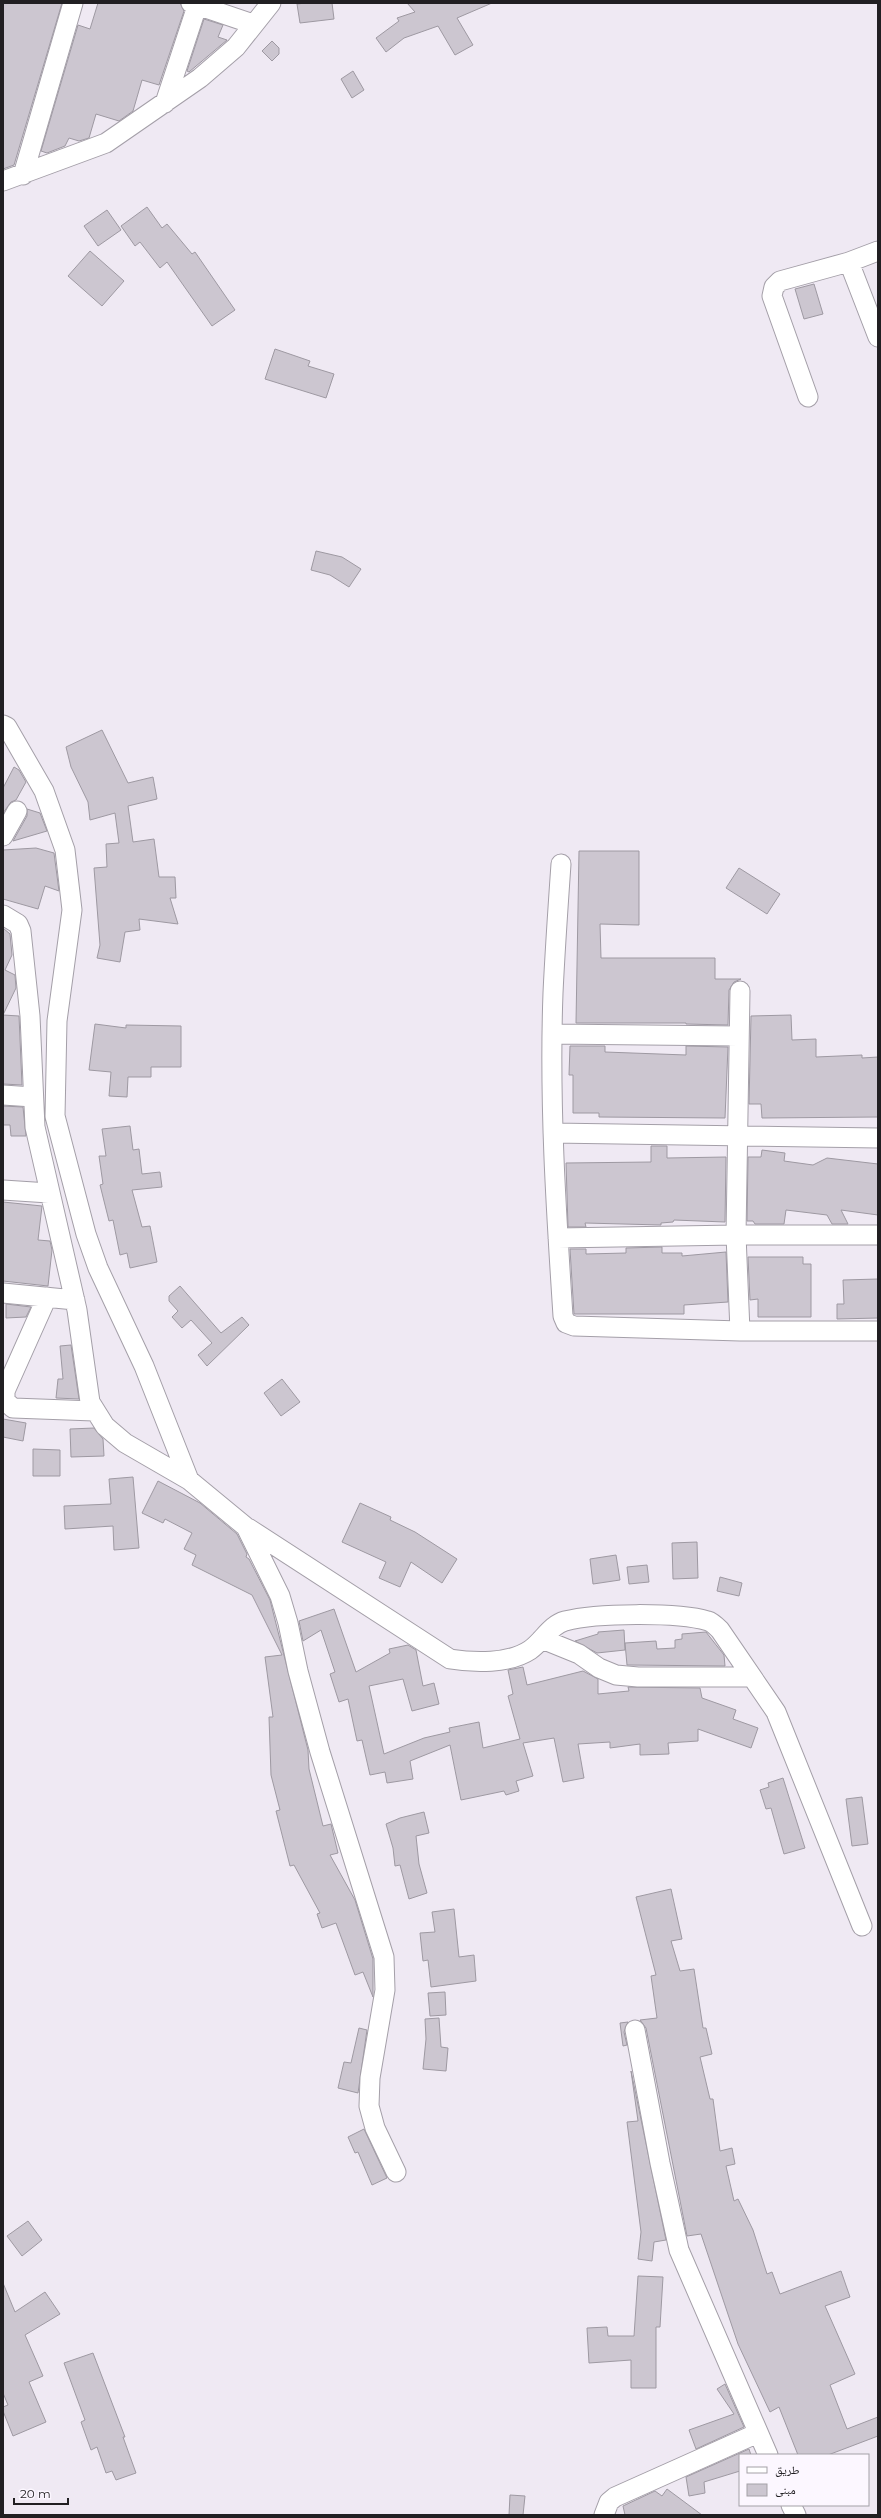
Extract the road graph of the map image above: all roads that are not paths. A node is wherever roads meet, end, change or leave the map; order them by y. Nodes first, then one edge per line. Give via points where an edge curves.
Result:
1 (73, 3) edge
2 (271, 3) edge
3 (196, 4) edge
4 (253, 24) junction
5 (165, 103) junction
6 (23, 175) junction
7 (3, 181) edge
8 (878, 251) edge
9 (849, 262) junction
10 (878, 337) edge
11 (808, 397) dead end
12 (3, 725) edge
13 (17, 811) dead end
14 (3, 836) edge
15 (561, 864) dead end
16 (3, 915) edge
17 (740, 991) dead end
18 (553, 1034) junction
19 (738, 1036) junction
20 (3, 1095) edge
21 (33, 1097) junction
22 (554, 1133) junction
23 (737, 1137) junction
24 (878, 1138) edge
25 (3, 1190) edge
26 (49, 1193) junction
27 (736, 1235) junction
28 (878, 1235) edge
29 (558, 1238) junction
30 (3, 1293) edge
31 (47, 1297) junction
32 (75, 1300) junction
33 (740, 1331) junction
34 (878, 1331) edge
35 (94, 1411) junction
36 (189, 1480) junction
37 (246, 1528) junction
38 (542, 1639) junction
39 (752, 1677) junction
40 (862, 1926) dead end
41 (635, 2030) dead end
42 (396, 2172) dead end
43 (758, 2433) junction
44 (768, 2454) edge
45 (792, 2506) edge
46 (604, 2515) edge
47 (796, 2515) edge

1 - 6 street
2 - 4 street
3 - 4 street
3 - 5 street
4 - 5 street via 236,47 200,78
5 - 6 street via 106,143
6 - 7 street
8 - 9 street
9 - 10 street
9 - 11 street via 780,281 774,287 772,296
12 - 36 street via 7,727 44,790 65,850 72,910 57,1022 55,1116 93,1254 144,1366
13 - 14 street
15 - 18 street
16 - 21 street via 18,924 21,931 30,1016
17 - 19 street
18 - 19 street
18 - 22 street
19 - 23 street
20 - 21 street
21 - 26 street via 35,1127
22 - 23 street
22 - 29 street
23 - 24 street
23 - 27 street
25 - 26 street
26 - 32 street
27 - 28 street
27 - 29 street
27 - 33 street
29 - 33 street via 563,1316 566,1323 574,1326
30 - 31 street
31 - 32 street
31 - 35 street via 5,1391 5,1401 13,1408
32 - 35 street via 87,1392
33 - 34 street
35 - 36 street via 105,1426 125,1443
36 - 37 street
37 - 38 street via 450,1659 462,1661 507,1658 530,1650
37 - 42 street via 274,1584 286,1616 320,1752 383,1950 385,1990 370,2078 368,2106 375,2128
38 - 39 street via 579,1654 599,1668 616,1675
38 - 39 street via 559,1624 588,1618 651,1616 704,1620 720,1630
39 - 40 street via 776,1712
41 - 43 street via 679,2250
43 - 44 street
43 - 46 street via 615,2497 609,2502
45 - 47 street

